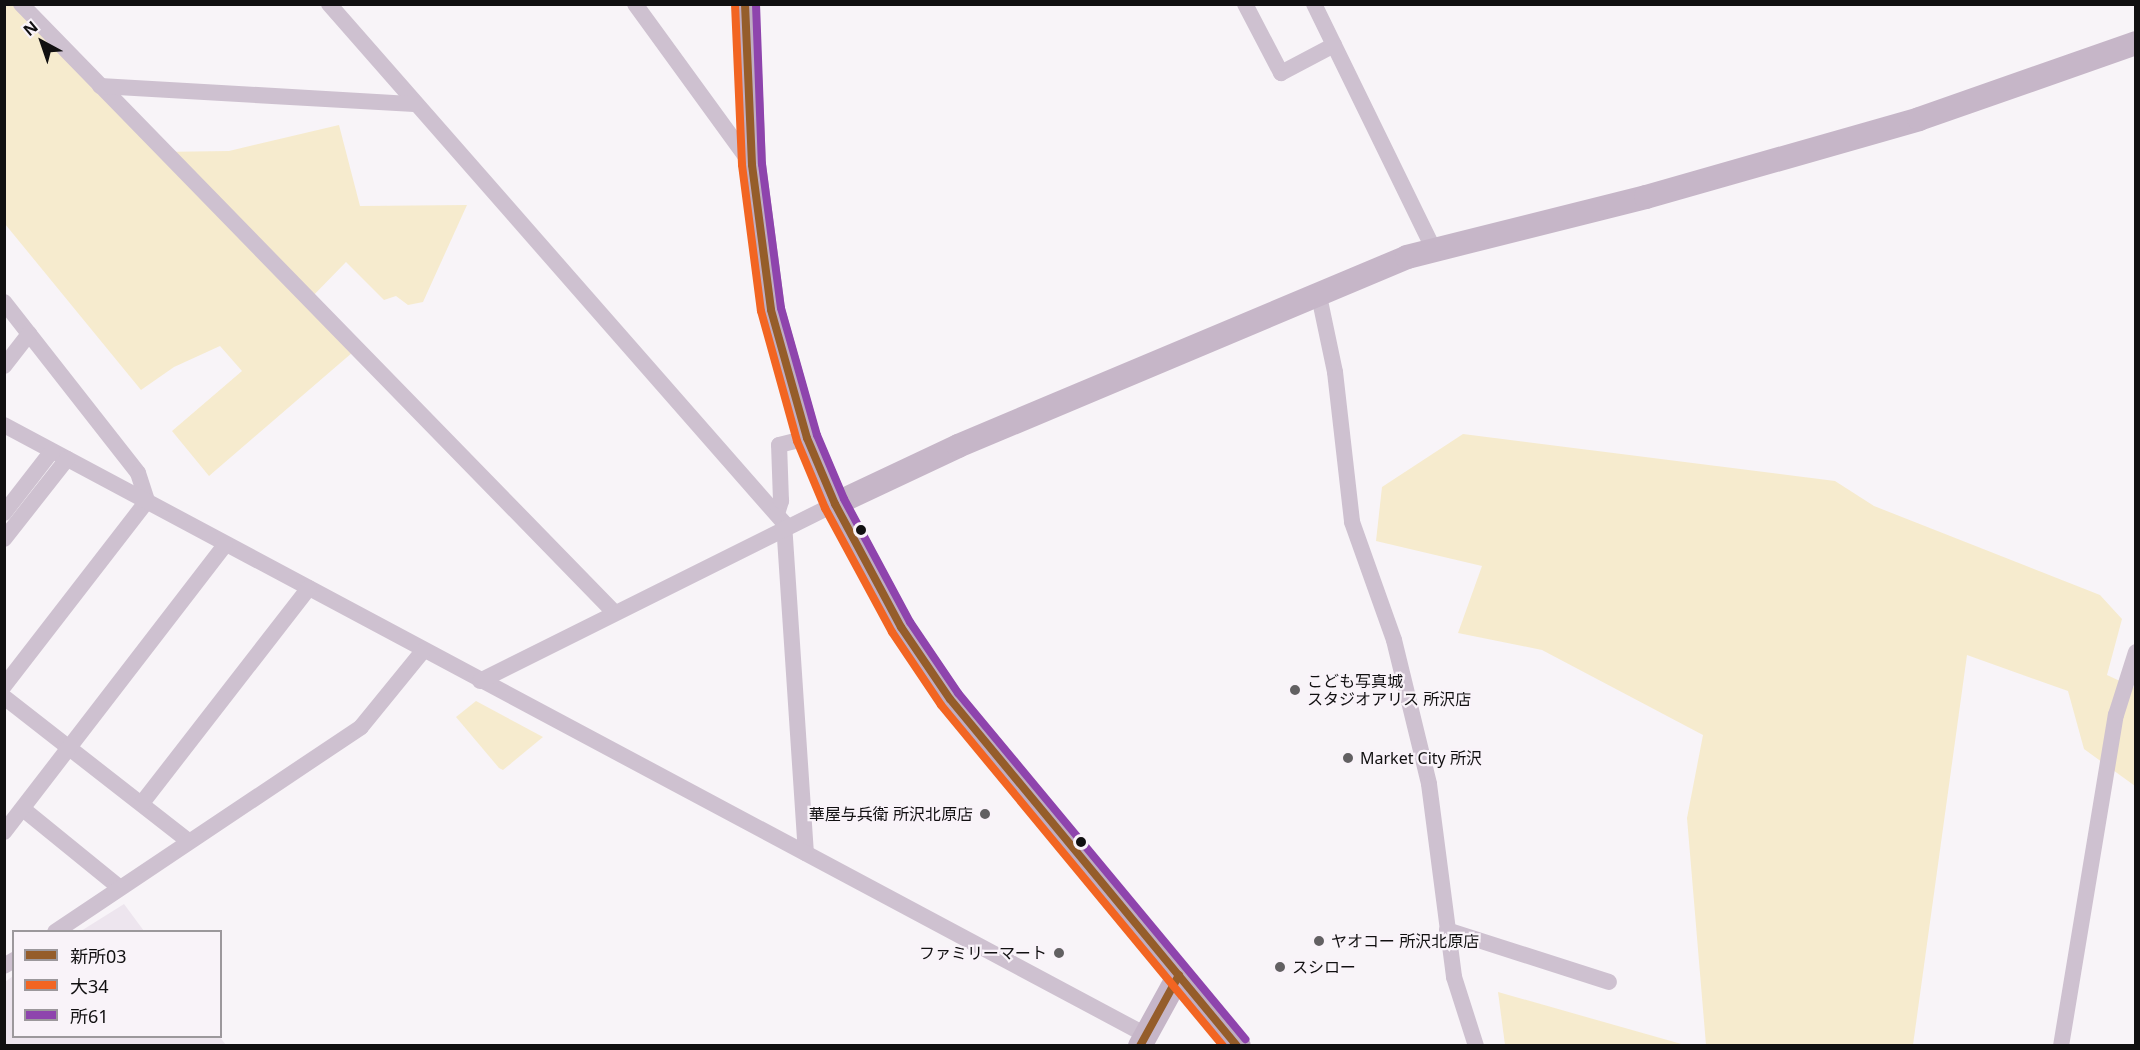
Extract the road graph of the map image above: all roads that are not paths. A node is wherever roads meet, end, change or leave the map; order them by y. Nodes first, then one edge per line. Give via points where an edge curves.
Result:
1 (21, 4) edge
2 (329, 4) edge
3 (635, 4) edge
4 (745, 4) edge
5 (1245, 4) edge
6 (1314, 4) edge
7 (2136, 43) edge
8 (1334, 45) junction
9 (100, 86) junction
10 (414, 104) junction
11 (752, 165) junction
12 (1433, 248) junction
13 (1319, 296) junction
14 (4, 302) edge
15 (29, 334) junction
16 (4, 366) edge
17 (4, 425) edge
18 (807, 438) junction
19 (59, 455) junction
20 (147, 501) junction
21 (835, 504) junction
22 (4, 513) edge
23 (777, 514) junction
24 (784, 531) junction
25 (4, 539) edge
26 (225, 545) junction
27 (309, 588) junction
28 (614, 612) junction
29 (423, 651) junction
30 (2136, 652) edge
31 (480, 681) junction
32 (4, 686) edge
33 (4, 697) edge
34 (71, 748) junction
35 (142, 803) junction
36 (23, 809) junction
37 (4, 832) edge
38 (188, 841) junction
39 (806, 853) junction
40 (119, 887) junction
41 (58, 930) edge
42 (1448, 930) junction
43 (1179, 975) junction
44 (1609, 982) dead end
45 (1143, 1040) edge
46 (1237, 1046) edge
47 (1476, 1046) edge
48 (2061, 1046) edge

1 - 9 street
2 - 10 street
3 - 11 street
4 - 11 main road
5 - 8 street via 1281,73
6 - 8 street
7 - 12 street via 1919,119 1646,197
8 - 12 street
9 - 10 street
9 - 28 street
10 - 23 street
11 - 18 main road via 771,310
12 - 13 street
13 - 21 street via 958,446
13 - 42 street via 1335,372 1352,522 1394,640 1429,784
14 - 15 street
15 - 16 street
15 - 20 street via 138,473
17 - 19 street
18 - 21 main road
18 - 23 street via 779,445 781,501
19 - 20 street
19 - 22 street
19 - 25 street
20 - 26 street
20 - 32 street
21 - 24 street
21 - 43 main road via 878,587 937,682
23 - 24 street via 784,523
24 - 28 street
24 - 39 street
26 - 27 street
26 - 34 street
27 - 29 street
27 - 35 street
28 - 31 street
29 - 31 street
29 - 38 street via 361,727
30 - 48 street via 2116,715
31 - 39 street
33 - 34 street
34 - 35 street
34 - 36 street
35 - 38 street
36 - 37 street
36 - 40 street
38 - 40 street
39 - 45 street
40 - 41 street
42 - 44 street
42 - 47 street via 1454,978
43 - 45 street
43 - 46 main road

